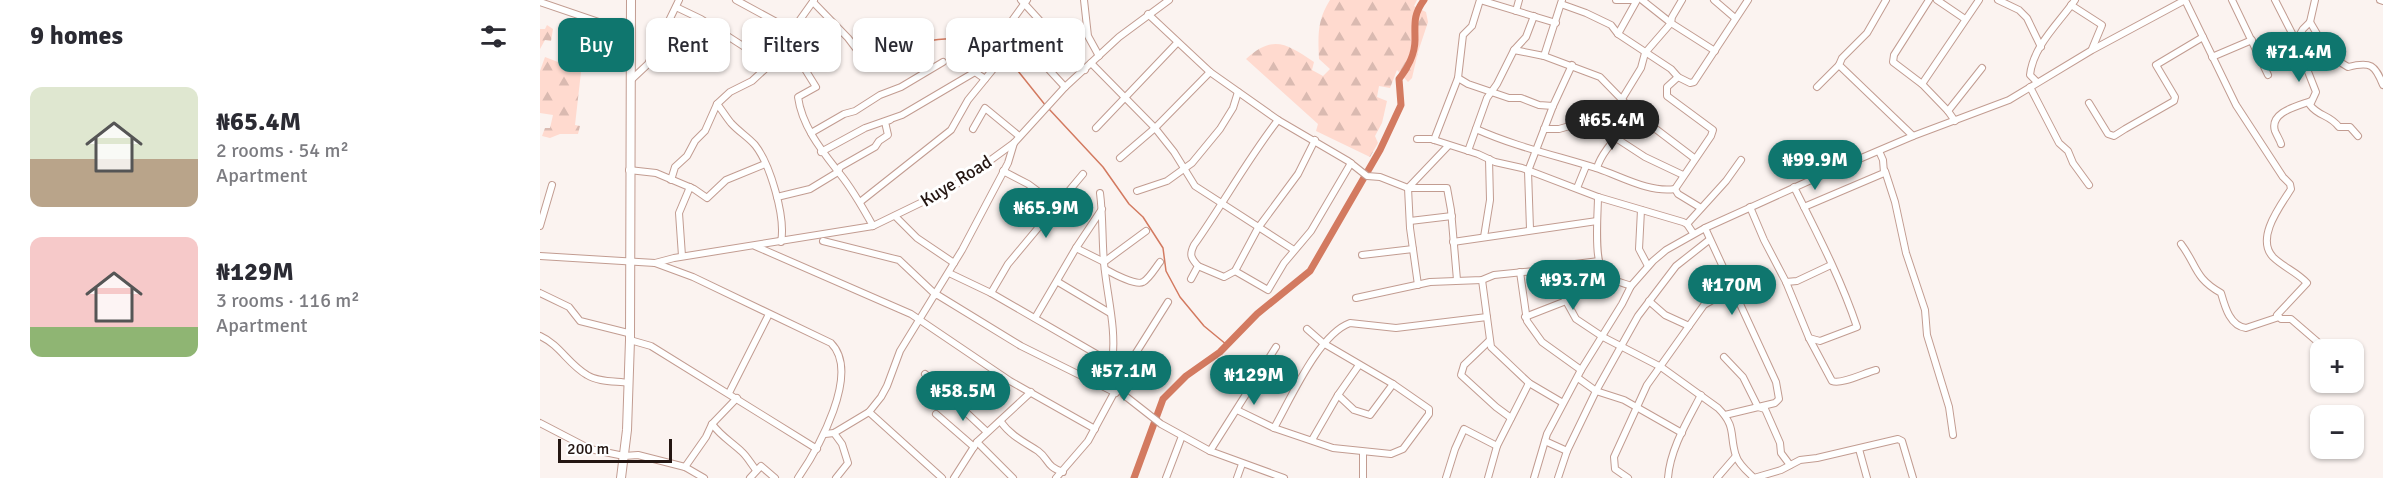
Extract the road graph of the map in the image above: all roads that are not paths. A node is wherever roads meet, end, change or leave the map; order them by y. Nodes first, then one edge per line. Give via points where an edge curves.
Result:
1 (631, 0) edge
2 (679, 0) edge
3 (736, 0) edge
4 (1079, 0) edge
5 (1169, 0) edge
6 (1480, 0) edge
7 (1519, 0) edge
8 (1617, 0) edge
9 (1635, 0) edge
10 (1642, 0) edge
11 (1682, 0) edge
12 (1714, 0) edge
13 (1748, 0) edge
14 (1886, 0) edge
15 (1929, 0) edge
16 (1937, 0) edge
17 (1979, 0) edge
18 (1998, 0) edge
19 (2185, 0) edge
20 (2232, 0) edge
21 (2276, 0) edge
22 (2315, 0) edge
23 (814, 1) edge
24 (1024, 1) edge
25 (540, 2) edge
26 (1085, 2) edge
27 (1561, 2) edge
28 (2073, 2) edge
29 (676, 7) junction
30 (1516, 11) junction
31 (1148, 14) junction
32 (1534, 16) junction
33 (586, 18) edge
34 (630, 18) edge
35 (769, 18) edge
36 (802, 18) edge
37 (1039, 18) edge
38 (1735, 18) junction
39 (1965, 19) junction
40 (2310, 22) junction
41 (1556, 23) junction
42 (1671, 23) junction
43 (1618, 34) junction
44 (2203, 37) junction
45 (2252, 40) junction
46 (2296, 41) junction
47 (1177, 43) junction
48 (742, 45) edge
49 (853, 45) edge
50 (2041, 47) junction
51 (1514, 50) junction
52 (2092, 50) junction
53 (1715, 51) junction
54 (1645, 53) junction
55 (1099, 56) junction
56 (1544, 56) junction
57 (2212, 57) junction
58 (943, 62) dead end
59 (1091, 63) junction
60 (1572, 65) junction
61 (1839, 65) junction
62 (1982, 68) dead end
63 (1085, 69) edge
64 (631, 72) edge
65 (762, 72) edge
66 (807, 72) edge
67 (1051, 72) edge
68 (1082, 72) edge
69 (1210, 72) junction
70 (2268, 75) dead end
71 (1678, 77) junction
72 (1458, 78) junction
73 (985, 79) junction
74 (631, 80) junction
75 (2037, 82) junction
76 (1922, 84) junction
77 (2383, 85) edge
78 (1065, 87) junction
79 (1817, 87) dead end
80 (2030, 87) junction
81 (1238, 92) junction
82 (1490, 92) junction
83 (1125, 98) junction
84 (1622, 99) junction
85 (2311, 101) junction
86 (2089, 103) dead end
87 (717, 104) junction
88 (1553, 106) junction
89 (1948, 111) junction
90 (1636, 114) junction
91 (893, 118) junction
92 (1278, 120) junction
93 (1955, 121) junction
94 (1096, 128) dead end
95 (1155, 128) junction
96 (973, 129) dead end
97 (1476, 129) junction
98 (1544, 129) junction
99 (811, 133) junction
100 (1019, 136) junction
101 (1913, 136) junction
102 (2358, 136) dead end
103 (1417, 139) dead end
104 (1315, 140) junction
105 (1434, 140) junction
106 (1616, 140) junction
107 (1014, 143) junction
108 (2282, 144) dead end
109 (1448, 146) junction
110 (1468, 151) junction
111 (1537, 151) junction
112 (1879, 151) junction
113 (821, 152) junction
114 (1120, 158) dead end
115 (1694, 158) junction
116 (1490, 159) junction
117 (1741, 160) dead end
118 (1351, 163) junction
119 (765, 164) junction
120 (1586, 166) junction
121 (1597, 168) junction
122 (629, 170) junction
123 (1184, 170) junction
124 (1003, 171) junction
125 (1528, 171) junction
126 (1885, 171) junction
127 (838, 172) junction
128 (1083, 174) dead end
129 (1683, 175) junction
130 (671, 180) junction
131 (552, 185) dead end
132 (2090, 185) dead end
133 (690, 187) junction
134 (1408, 188) junction
135 (1577, 188) junction
136 (1794, 188) junction
137 (1675, 189) junction
138 (1137, 191) dead end
139 (1101, 193) dead end
140 (777, 196) junction
141 (1598, 196) junction
142 (860, 202) junction
143 (1223, 204) junction
144 (1058, 206) junction
145 (1750, 207) junction
146 (1804, 207) junction
147 (1701, 208) junction
148 (1102, 209) junction
149 (1641, 210) junction
150 (895, 216) junction
151 (1452, 216) junction
152 (1410, 221) junction
153 (1597, 221) junction
154 (1687, 224) junction
155 (540, 226) edge
156 (873, 226) junction
157 (1258, 228) junction
158 (1705, 228) junction
159 (1530, 229) junction
160 (1146, 231) dead end
161 (1693, 233) junction
162 (1484, 237) junction
163 (1709, 240) junction
164 (823, 241) dead end
165 (781, 242) junction
166 (1453, 242) junction
167 (2181, 244) dead end
168 (754, 246) junction
169 (1076, 248) junction
170 (1413, 249) junction
171 (1294, 250) junction
172 (1362, 255) dead end
173 (540, 256) edge
174 (682, 256) junction
175 (630, 260) junction
176 (1599, 261) junction
177 (1160, 262) dead end
178 (655, 263) junction
179 (954, 263) junction
180 (1831, 265) junction
181 (1105, 266) junction
182 (1198, 266) junction
183 (1559, 266) junction
184 (1648, 266) junction
185 (1235, 271) junction
186 (1520, 272) junction
187 (949, 273) junction
188 (1604, 275) junction
189 (1191, 279) dead end
190 (1457, 280) junction
191 (1482, 280) junction
192 (1058, 282) junction
193 (1786, 282) junction
194 (1418, 285) junction
195 (1630, 286) junction
196 (1732, 289) junction
197 (540, 293) edge
198 (991, 293) junction
199 (936, 295) junction
200 (1356, 298) dead end
201 (1566, 301) junction
202 (1649, 301) junction
203 (1168, 302) dead end
204 (1110, 312) junction
205 (769, 314) junction
206 (1487, 317) junction
207 (1525, 317) junction
208 (2279, 317) junction
209 (1035, 318) junction
210 (919, 321) junction
211 (1689, 326) junction
212 (1307, 329) dead end
213 (540, 336) edge
214 (629, 337) junction
215 (1603, 337) junction
216 (1809, 338) junction
217 (2314, 339) edge
218 (1489, 341) junction
219 (1323, 343) junction
220 (1622, 346) junction
221 (1276, 347) dead end
222 (1724, 357) dead end
223 (1112, 363) junction
224 (1359, 365) junction
225 (1661, 367) junction
226 (1581, 370) junction
227 (1876, 370) dead end
228 (925, 374) dead end
229 (1578, 378) junction
230 (628, 383) junction
231 (1529, 383) junction
232 (1393, 384) junction
233 (1117, 390) junction
234 (1596, 391) junction
235 (1031, 392) junction
236 (729, 393) junction
237 (1338, 395) junction
238 (1701, 395) junction
239 (737, 398) junction
240 (1563, 403) junction
241 (1638, 407) junction
242 (1758, 407) junction
243 (1237, 410) junction
244 (869, 412) junction
245 (936, 414) dead end
246 (1725, 415) junction
247 (1511, 418) junction
248 (1001, 422) junction
249 (540, 423) edge
250 (712, 424) junction
251 (1274, 428) junction
252 (1095, 429) junction
253 (987, 432) junction
254 (834, 433) junction
255 (1682, 433) junction
256 (825, 434) junction
257 (1953, 435) dead end
258 (1182, 436) junction
259 (1312, 440) junction
260 (1545, 441) junction
261 (976, 445) junction
262 (1497, 446) junction
263 (817, 449) junction
264 (1859, 449) junction
265 (1210, 451) junction
266 (1567, 451) junction
267 (1363, 453) junction
268 (624, 456) junction
269 (1736, 456) junction
270 (1242, 464) junction
271 (1790, 465) junction
272 (686, 467) junction
273 (756, 470) junction
274 (1063, 472) junction
275 (1618, 476) edge
276 (621, 478) edge
277 (704, 478) edge
278 (750, 478) edge
279 (775, 478) edge
280 (798, 478) edge
281 (836, 478) edge
282 (942, 478) edge
283 (954, 478) edge
284 (1013, 478) edge
285 (1056, 478) edge
286 (1166, 478) edge
287 (1237, 478) edge
288 (1282, 478) edge
289 (1363, 478) edge
290 (1446, 478) edge
291 (1488, 478) edge
292 (1534, 478) edge
293 (1558, 478) edge
294 (1628, 478) edge
295 (1668, 478) edge
296 (1717, 478) edge
297 (1867, 478) edge
298 (1913, 478) edge

1 - 34 main road
2 - 29 street
3 - 35 street
4 - 26 street
5 - 31 street, Kuye Road
6 - 30 street
6 - 72 street via 1472,27 1463,35
7 - 30 street
8 - 9 street
9 - 43 street
10 - 42 street
11 - 42 street
12 - 38 street
13 - 38 street
14 - 61 street via 1871,27
15 - 76 street via 1893,59 1897,67
16 - 39 street
17 - 39 street
18 - 50 street via 2027,18
19 - 44 street
19 - 52 street
20 - 45 street
21 - 46 street
22 - 40 street
23 - 36 street
23 - 49 street
24 - 37 street
24 - 73 street via 1009,25 1003,57
25 - 33 street
26 - 55 street via 1089,36
27 - 41 street
27 - 43 street via 1604,21
28 - 50 street
28 - 52 street via 2102,25
29 - 48 street
29 - 74 street via 648,64
30 - 32 street
31 - 47 street
31 - 55 street, Kuye Road
32 - 41 street
32 - 51 street via 1526,37
38 - 53 street
39 - 76 street
40 - 46 street
40 - 77 street via 2332,58 2348,67 2363,63 2373,66
41 - 56 street
42 - 53 street
42 - 54 street
43 - 54 street
44 - 57 street
44 - 86 street via 2156,65 2174,101 2120,134 2108,134
45 - 57 street
45 - 70 street
46 - 85 street via 2316,92
47 - 69 street
47 - 83 street
50 - 75 street via 2030,75
51 - 56 street
51 - 82 street
52 - 75 street
53 - 71 street via 1694,81
54 - 71 street
54 - 84 street via 1641,68
55 - 59 street, Kuye Road
56 - 60 street
57 - 208 street via 2245,121 2290,184 2291,189 2275,211 2267,248 2307,283 2283,306
58 - 99 street
59 - 63 street, Kuye Road
59 - 83 street
60 - 84 street via 1600,77
60 - 88 street
61 - 79 street
61 - 101 street
62 - 89 street
64 - 74 main road
65 - 87 street
66 - 99 street via 816,87 798,97
67 - 78 street
68 - 78 street, Kuye Road
69 - 81 street
69 - 95 street
71 - 115 street via 1667,87 1667,96 1713,130
72 - 82 street
72 - 105 street
73 - 91 street via 975,72
73 - 142 street via 948,134
74 - 122 main road
75 - 80 street
76 - 89 street
78 - 100 street, Kuye Road
80 - 93 street via 2009,100
80 - 132 street via 2059,143
81 - 92 street
81 - 123 street via 1220,129
82 - 88 street
82 - 97 street
83 - 94 street
83 - 95 street
84 - 90 street
85 - 102 street via 2314,111 2331,118 2339,127 2350,127
85 - 108 street via 2282,111 2277,118 2274,130
87 - 119 street via 755,146
87 - 130 street via 705,131 675,167
88 - 98 street
89 - 93 street
90 - 106 street
90 - 115 street
91 - 113 street via 860,130
91 - 127 street via 885,122 888,135
92 - 104 street
92 - 143 street
93 - 101 street
95 - 114 street
95 - 123 street
96 - 100 street via 985,108
97 - 110 street
97 - 111 street
98 - 106 street via 1580,123 1604,129
98 - 111 street
99 - 113 street
100 - 107 street, Kuye Road
101 - 112 street
103 - 105 street
104 - 118 street
104 - 157 street via 1292,183
105 - 109 street
106 - 121 street via 1600,158
106 - 129 street
107 - 124 street
107 - 150 street, Kuye Road via 952,187
109 - 110 street
109 - 134 street
110 - 116 street
111 - 120 street
111 - 125 street
112 - 126 street
112 - 136 street
113 - 127 street
115 - 129 street
116 - 125 street
116 - 162 street via 1490,200
117 - 147 street
118 - 134 street via 1367,176
118 - 171 street via 1311,231
119 - 133 street via 726,180 707,198
119 - 140 street
120 - 121 street
120 - 135 street
121 - 137 street via 1654,188
122 - 130 street via 656,173
122 - 175 main road
123 - 138 street via 1167,181
123 - 143 street via 1195,186
124 - 144 street
124 - 179 street
125 - 135 street
125 - 159 street
126 - 146 street
126 - 257 street via 1925,310 1927,335 1949,407
127 - 140 street via 810,189
127 - 142 street
128 - 144 street
129 - 137 street
130 - 133 street
131 - 155 street
133 - 174 street via 678,217
134 - 151 street via 1447,188
134 - 152 street
135 - 141 street
136 - 145 street
136 - 146 street
137 - 147 street
139 - 148 street
140 - 165 street via 783,228
141 - 149 street
141 - 153 street
142 - 156 street
143 - 157 street
143 - 182 street via 1190,252
144 - 198 street via 1008,264
145 - 158 street
145 - 193 street
146 - 180 street
147 - 154 street
148 - 169 street
148 - 181 street
149 - 154 street
149 - 184 street via 1639,249
150 - 156 street, Kuye Road
150 - 179 street via 917,238
151 - 152 street
151 - 166 street
152 - 170 street
153 - 159 street
153 - 176 street
154 - 161 street
156 - 165 street, Kuye Road
157 - 171 street
157 - 185 street
158 - 161 street
158 - 163 street
159 - 162 street
160 - 181 street
161 - 184 street
162 - 166 street
163 - 196 street
163 - 202 street via 1676,266
164 - 199 street via 899,260
165 - 168 street, Kuye Road
166 - 190 street
167 - 208 street via 2196,271 2221,293 2235,323 2246,328
168 - 174 street, Kuye Road
168 - 210 street via 859,290
169 - 181 street
169 - 192 street
170 - 172 street
170 - 194 street
171 - 185 street via 1268,290
173 - 175 street
174 - 178 street, Kuye Road
175 - 178 street
175 - 214 main road
176 - 183 street
176 - 188 street
177 - 181 street via 1140,283 1120,277
178 - 205 street via 687,274
179 - 187 street
180 - 193 street
180 - 216 street via 1857,327 1820,340
181 - 204 street
182 - 185 street via 1224,277
182 - 189 street
183 - 186 street
183 - 201 street
184 - 195 street
186 - 191 street
186 - 207 street
187 - 198 street
187 - 199 street
188 - 195 street
188 - 201 street
190 - 191 street
190 - 194 street
191 - 206 street
192 - 204 street
192 - 209 street
193 - 216 street
194 - 200 street
195 - 215 street
196 - 211 street via 1704,305
196 - 242 street via 1777,386 1777,402
197 - 214 street via 569,307 580,321
198 - 209 street
199 - 210 street
199 - 233 street via 1021,346
201 - 207 street
201 - 215 street via 1576,319
202 - 211 street via 1665,315
202 - 220 street
203 - 233 street
204 - 223 street via 1114,324
205 - 236 street
205 - 256 street via 831,344 839,354 843,371
206 - 218 street
206 - 219 street via 1396,328 1350,322
207 - 226 street via 1542,342
208 - 217 street via 2291,319
209 - 223 street
210 - 235 street
210 - 244 street via 900,351 887,386
211 - 225 street
212 - 219 street
213 - 230 street via 563,351 588,376
214 - 230 main road
214 - 236 street
215 - 220 street
215 - 226 street
216 - 227 street via 1835,383
218 - 231 street
218 - 247 street via 1464,365 1461,375
219 - 224 street
219 - 251 street
220 - 225 street
220 - 234 street
221 - 243 street
222 - 242 street via 1743,377
223 - 233 street
224 - 232 street
224 - 237 street
225 - 238 street
225 - 241 street via 1647,385
226 - 229 street
228 - 253 street
229 - 234 street
229 - 240 street
230 - 268 main road
231 - 240 street
231 - 247 street
232 - 237 street via 1370,416 1354,410
232 - 267 street via 1427,406 1429,414 1398,453
233 - 252 street
233 - 258 street
234 - 241 street
234 - 266 street
235 - 248 street
235 - 252 street
236 - 239 street
237 - 259 street
238 - 246 street
238 - 255 street
239 - 250 street
239 - 263 street
240 - 260 street
241 - 255 street
241 - 275 street via 1614,457
242 - 246 street
242 - 271 street via 1765,410 1781,453
243 - 251 street
243 - 265 street
244 - 254 street
244 - 282 street
245 - 261 street
246 - 269 street via 1734,433
247 - 262 street
248 - 253 street
248 - 274 street via 1046,463
249 - 268 street via 590,449
250 - 272 street
250 - 273 street
251 - 259 street
252 - 274 street
253 - 261 street
254 - 256 street
254 - 281 street via 843,444 848,463
255 - 295 street
256 - 263 street
258 - 265 street
258 - 286 street
259 - 267 street
260 - 266 street
260 - 292 street
261 - 283 street
261 - 284 street
262 - 290 street via 1464,429
262 - 291 street
263 - 280 street
264 - 271 street
264 - 297 street
264 - 298 street via 1900,439
265 - 270 street
266 - 293 street
267 - 289 street
268 - 272 street via 638,455
268 - 276 main road
269 - 271 street via 1754,478
269 - 296 street
270 - 287 street
270 - 288 street
272 - 277 street
273 - 278 street
273 - 279 street via 762,466
274 - 285 street
275 - 294 street

